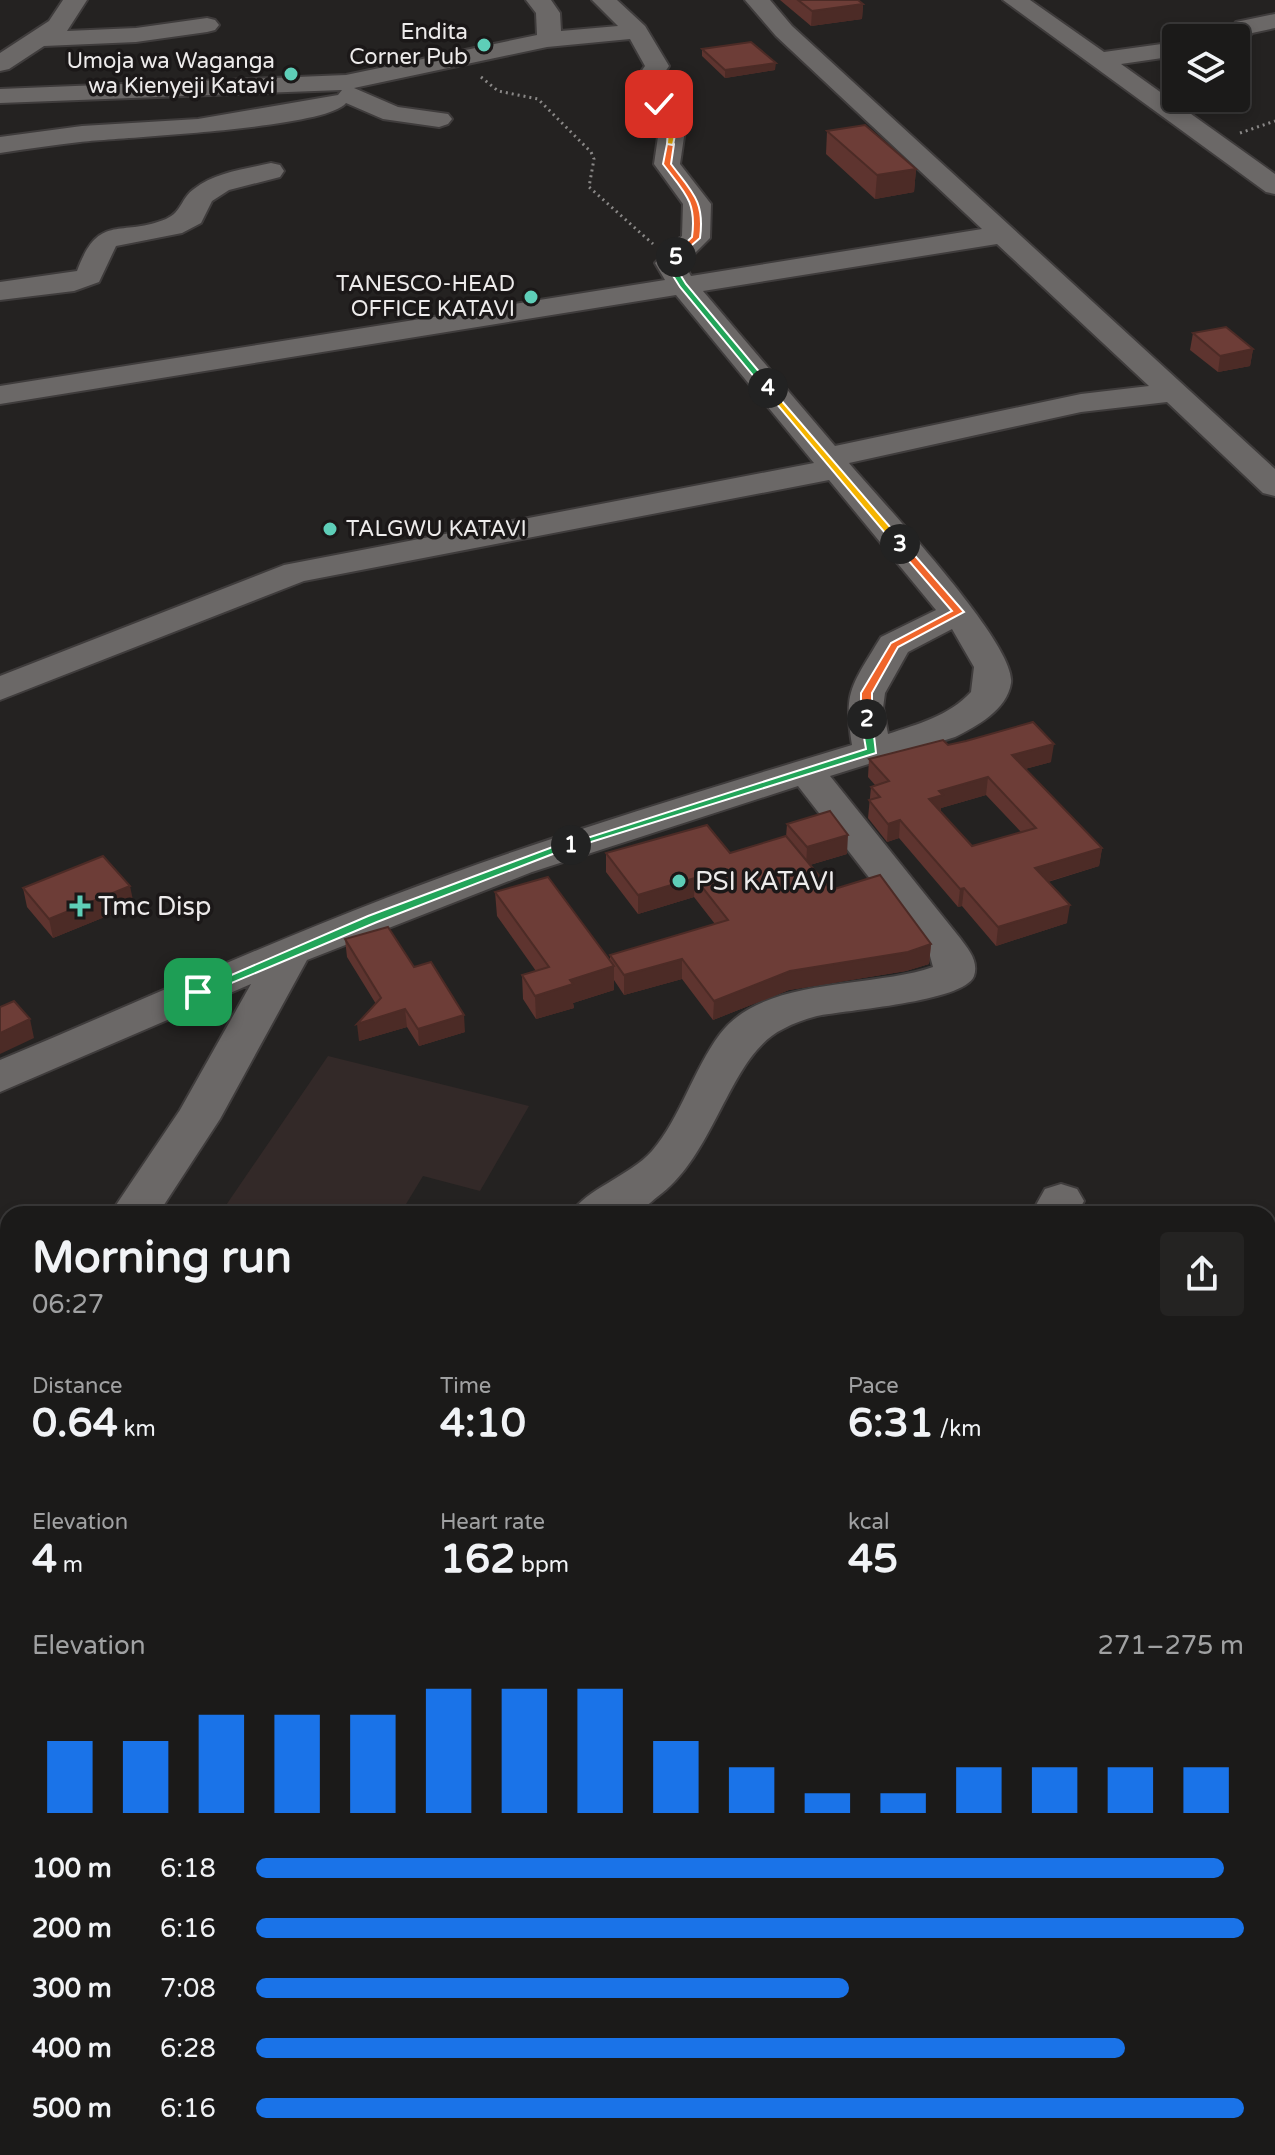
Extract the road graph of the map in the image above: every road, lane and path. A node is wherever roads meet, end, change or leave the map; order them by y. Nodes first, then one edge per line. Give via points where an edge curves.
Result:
1 (75, 0) edge
2 (538, 0) edge
3 (757, 0) edge
4 (1015, 0) edge
5 (616, 4) edge
6 (1275, 21) edge
7 (207, 25) dead end
8 (1250, 26) edge
9 (14, 27) dead end
10 (637, 31) junction
11 (49, 32) junction
12 (550, 34) junction
13 (1162, 51) edge
14 (1099, 60) junction
15 (0, 64) edge
16 (421, 68) junction
17 (376, 78) junction
18 (350, 95) junction
19 (0, 96) edge
20 (439, 119) dead end
21 (0, 145) edge
22 (271, 171) dead end
23 (1275, 186) edge
24 (1005, 234) junction
25 (676, 274) junction
26 (0, 291) edge
27 (1174, 392) junction
28 (0, 395) edge
29 (831, 464) junction
30 (1275, 486) edge
31 (958, 612) junction
32 (0, 689) edge
33 (872, 751) junction
34 (805, 770) junction
35 (291, 952) junction
36 (0, 1077) edge
37 (139, 1206) edge
38 (607, 1206) edge

1 - 11 street
2 - 12 street via 545,5
3 - 24 street via 784,31
4 - 14 street
5 - 10 street
5 - 12 street
6 - 8 street
7 - 11 street via 136,35
9 - 11 street
10 - 12 street
10 - 25 street via 657,66 648,79 672,130 667,164 697,204 696,238
11 - 15 street
12 - 16 street
13 - 14 street
14 - 23 street
16 - 17 street
16 - 25 path via 481,77 498,91 538,99 591,152 589,187 599,200 645,233
17 - 18 street
17 - 19 street
18 - 20 street via 380,112
18 - 21 street via 321,107 260,118
22 - 26 street via 220,184 201,196 191,217 172,227 107,240 89,276
24 - 25 street
24 - 27 street
25 - 28 street
25 - 29 street
27 - 29 street via 1069,405
27 - 30 street
29 - 31 street
29 - 32 street via 296,572
31 - 33 street via 894,645 867,693
31 - 33 street via 993,671 986,698 972,713 942,729
33 - 34 street
34 - 35 street via 620,827
34 - 38 street via 945,947 954,960 953,975 937,983 855,996 766,1020 739,1040 672,1157 651,1179
35 - 36 street
35 - 37 street via 209,1103

